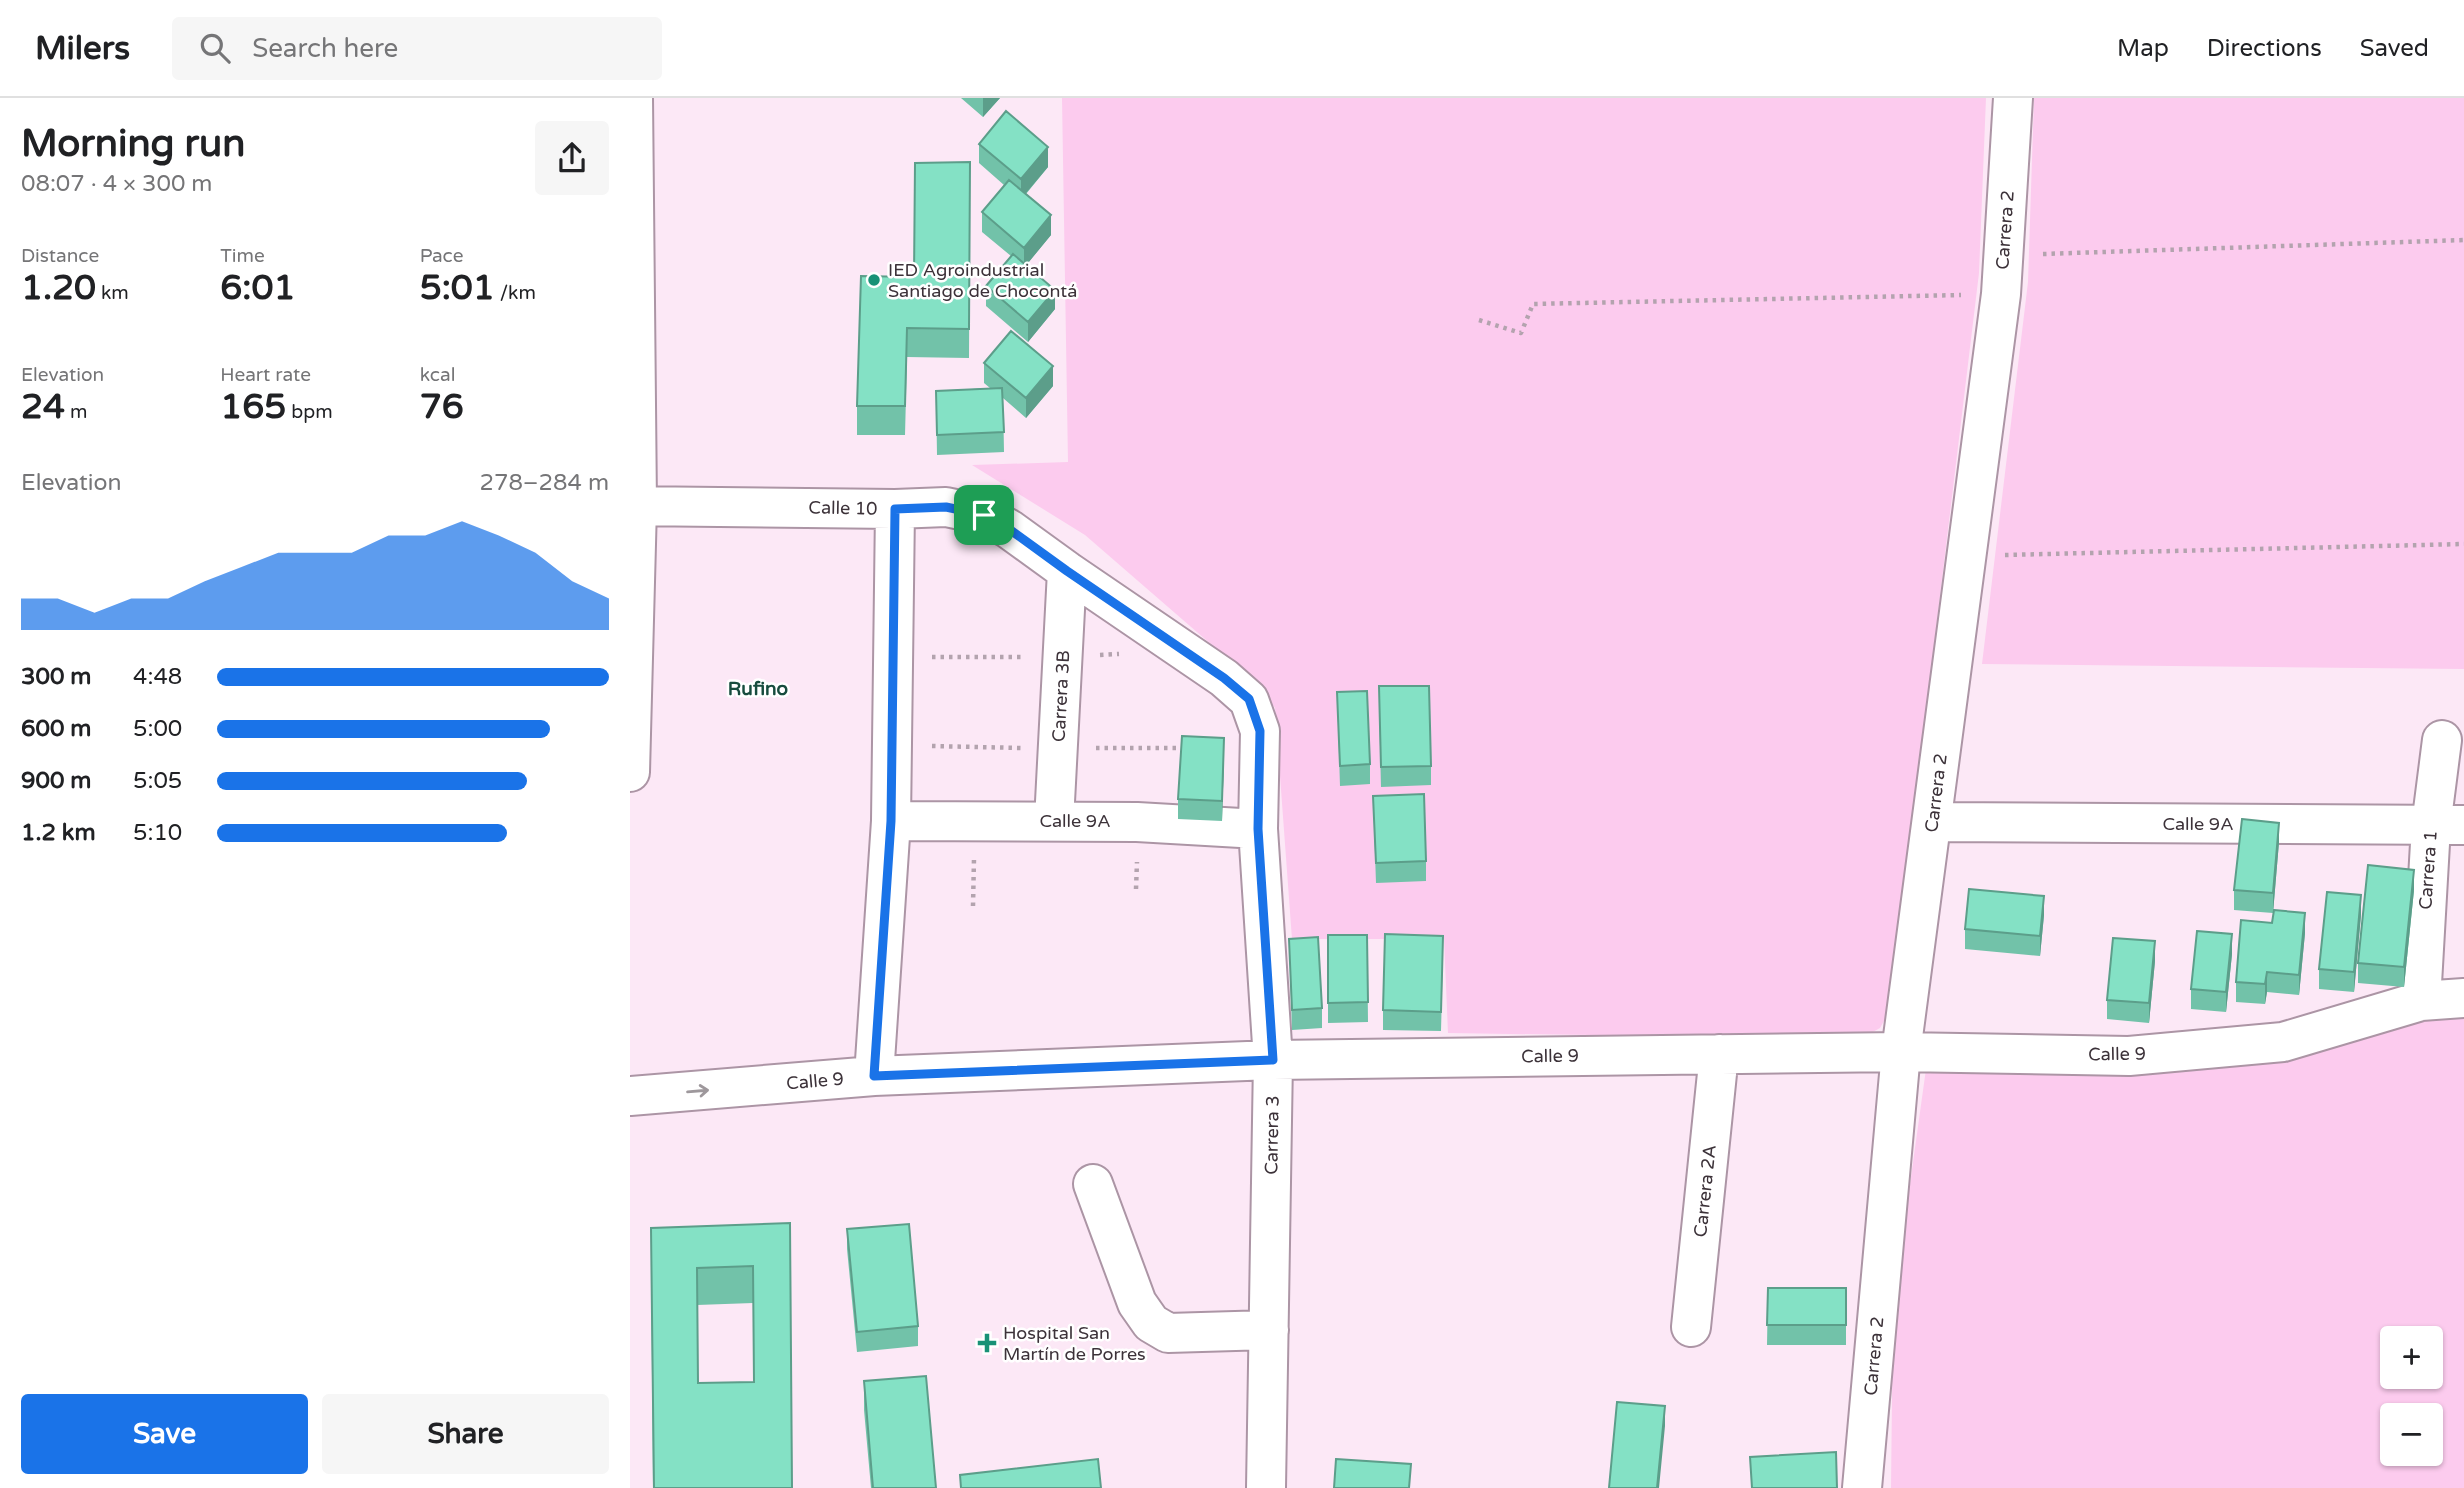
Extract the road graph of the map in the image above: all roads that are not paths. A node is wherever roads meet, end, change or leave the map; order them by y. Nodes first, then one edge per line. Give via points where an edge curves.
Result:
1 (634, 98) edge
2 (2013, 98) edge
3 (634, 506) edge
4 (895, 509) junction
5 (1067, 571) junction
6 (1249, 699) joint
7 (2442, 740) dead end
8 (630, 772) edge
9 (891, 821) junction
10 (1054, 821) junction
11 (1932, 822) junction
12 (2447, 825) edge
13 (1258, 829) junction
14 (2464, 998) edge
15 (2421, 1001) junction
16 (1901, 1052) junction
17 (1719, 1054) junction
18 (1273, 1060) junction
19 (874, 1076) junction
20 (630, 1096) edge
21 (1093, 1184) dead end
22 (1691, 1327) dead end
23 (1269, 1330) junction
24 (1266, 1488) edge
25 (1862, 1488) edge

1 - 3 street
2 - 11 street, Carrera 2 via 2000,294
3 - 4 street, Calle 10
3 - 8 street
4 - 5 street, Calle 10 via 946,507 984,515
4 - 9 street
5 - 6 street, Calle 10
5 - 10 street, Carrera 3B
6 - 13 street, Carrera 3 via 1260,731
7 - 12 street, Carrera 1
9 - 10 street, Calle 9A
9 - 19 street
10 - 13 street, Calle 9A
11 - 12 street, Calle 9A
11 - 16 street, Carrera 2
12 - 15 street, Carrera 1
13 - 18 street, Carrera 3
14 - 15 street, Calle 9
15 - 16 street, Calle 9 via 2283,1042 2129,1056
16 - 17 street, Calle 9
16 - 25 street, Carrera 2
17 - 18 street, Calle 9
17 - 22 street, Carrera 2A
18 - 19 street, Calle 9
18 - 23 street, Carrera 3
20 -> 19 street, Calle 9
21 - 23 street via 1137,1303 1151,1323 1168,1333
23 - 24 street, Carrera 3

